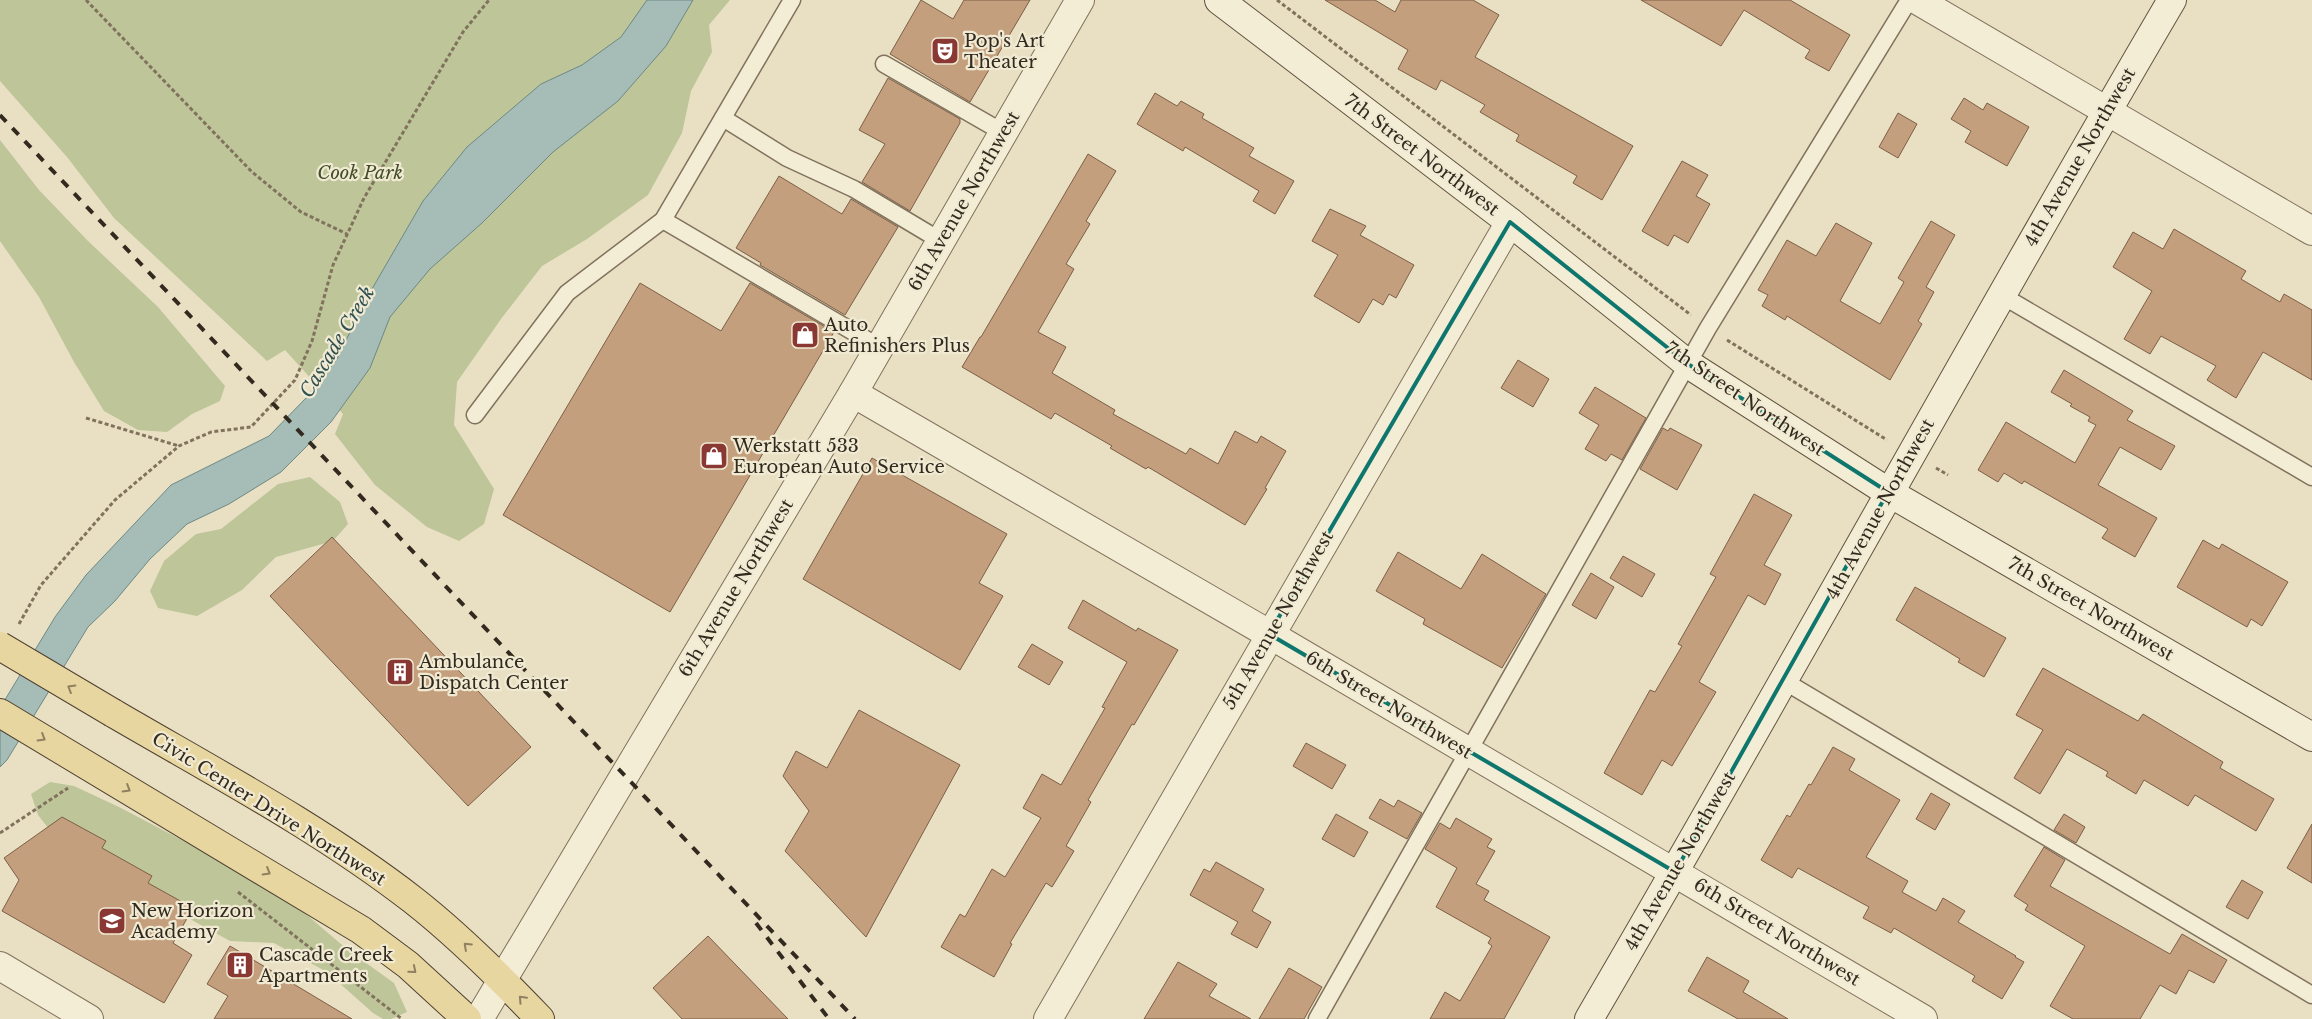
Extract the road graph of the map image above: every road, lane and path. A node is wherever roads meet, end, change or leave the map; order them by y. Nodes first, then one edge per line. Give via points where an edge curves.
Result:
1 (86, 0) edge
2 (489, 0) edge
3 (792, 0) edge
4 (1080, 0) edge
5 (1219, 0) edge
6 (1277, 0) edge
7 (1909, 0) edge
8 (1918, 0) edge
9 (2172, 0) edge
10 (884, 64) dead end
11 (2106, 111) junction
12 (722, 118) junction
13 (1004, 132) junction
14 (663, 220) junction
15 (1510, 222) junction
16 (2312, 231) edge
17 (347, 234) junction
18 (941, 241) junction
19 (2000, 295) junction
20 (1708, 328) junction
21 (879, 347) junction
22 (1688, 364) junction
23 (853, 392) junction
24 (475, 415) dead end
25 (86, 418) dead end
26 (1876, 434) dead end
27 (180, 446) junction
28 (2312, 477) edge
29 (1888, 492) junction
30 (18, 625) dead end
31 (1269, 634) junction
32 (0, 646) edge
33 (1784, 681) junction
34 (0, 713) edge
35 (2312, 737) edge
36 (1468, 751) junction
37 (79, 774) junction
38 (0, 833) edge
39 (1675, 872) junction
40 (231, 886) dead end
41 (0, 966) edge
42 (503, 979) junction
43 (2312, 995) edge
44 (1917, 1018) edge
45 (89, 1019) edge
46 (402, 1019) edge
47 (467, 1019) edge
48 (478, 1019) edge
49 (540, 1019) edge
50 (1048, 1019) edge
51 (1316, 1019) edge
52 (1589, 1019) edge

1 - 17 path via 252,172 301,212
2 - 17 path via 463,32 427,91 364,198
3 - 12 lane
4 - 13 street, 6th Avenue Northwest
5 - 15 street, 7th Street Northwest
6 - 20 path
7 - 20 lane
8 - 11 street
9 - 11 street, 4th Avenue Northwest
10 - 13 lane
11 - 16 street
11 - 19 street, 4th Avenue Northwest
12 - 14 lane
12 - 18 lane via 787,158 854,190
13 - 18 street, 6th Avenue Northwest
14 - 21 lane
14 - 24 lane via 567,293
15 - 22 street, 7th Street Northwest
15 - 31 street, 5th Avenue Northwest
17 - 27 path via 334,265 312,341 295,380 251,427 211,432
18 - 21 street, 6th Avenue Northwest
19 - 28 lane
19 - 29 street, 4th Avenue Northwest
20 - 22 lane
20 - 26 path
21 - 23 street, 6th Avenue Northwest
22 - 29 street, 7th Street Northwest
22 - 36 lane
23 - 31 street, 6th Street Northwest
23 - 42 street, 6th Avenue Northwest
25 - 27 path
27 - 30 path via 115,500 41,585
29 - 33 street, 4th Avenue Northwest
29 - 35 street, 7th Street Northwest
31 - 36 street, 6th Street Northwest
31 - 50 street, 5th Avenue Northwest
42 -> 32 main road, Civic Center Drive Northwest, bridge via 441,923 360,862 275,808
33 - 39 street, 4th Avenue Northwest
33 - 43 lane
34 -> 37 main road
36 - 39 street, 6th Street Northwest
36 - 51 lane
37 - 38 path
37 -> 47 main road via 361,930 408,965
39 - 44 street, 6th Street Northwest
39 - 52 street, 4th Avenue Northwest
40 - 46 path
41 - 45 street
42 - 48 street, 6th Avenue Northwest
49 -> 42 main road, Civic Center Drive Northwest

